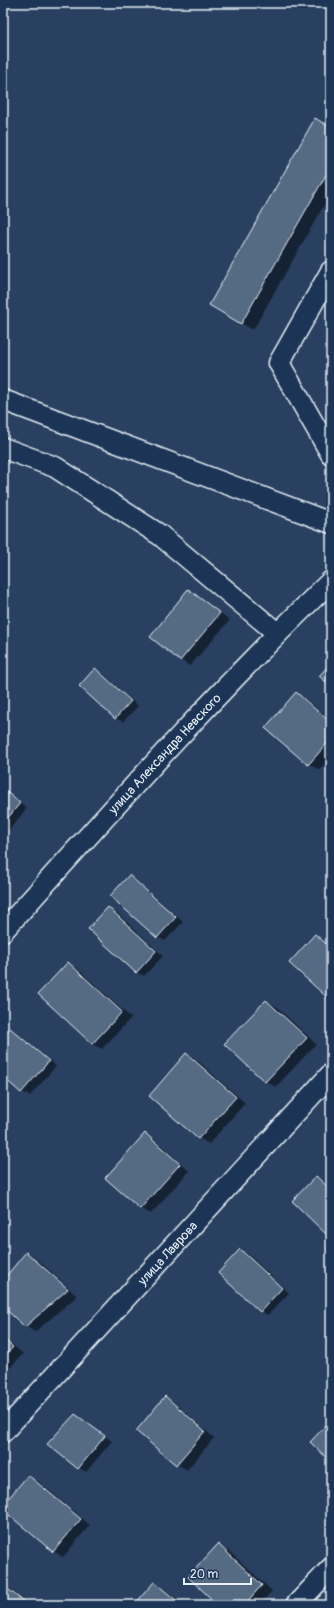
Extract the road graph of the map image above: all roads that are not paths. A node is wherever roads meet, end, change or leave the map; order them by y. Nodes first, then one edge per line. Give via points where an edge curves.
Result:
1 (331, 271) edge
2 (5, 405) edge
3 (3, 448) edge
4 (331, 454) edge
5 (331, 523) edge
6 (331, 581) edge
7 (277, 633) junction
8 (3, 931) edge
9 (331, 1074) edge
10 (3, 1432) edge
11 (331, 1568) edge
12 (296, 1605) edge

1 - 4 street via 279,363
2 - 5 street
3 - 7 street via 55,467 160,535
6 - 7 street, улица Александра Невского
7 - 8 street, улица Александра Невского via 133,786
9 - 10 street, улица Лаврова
11 - 12 street

